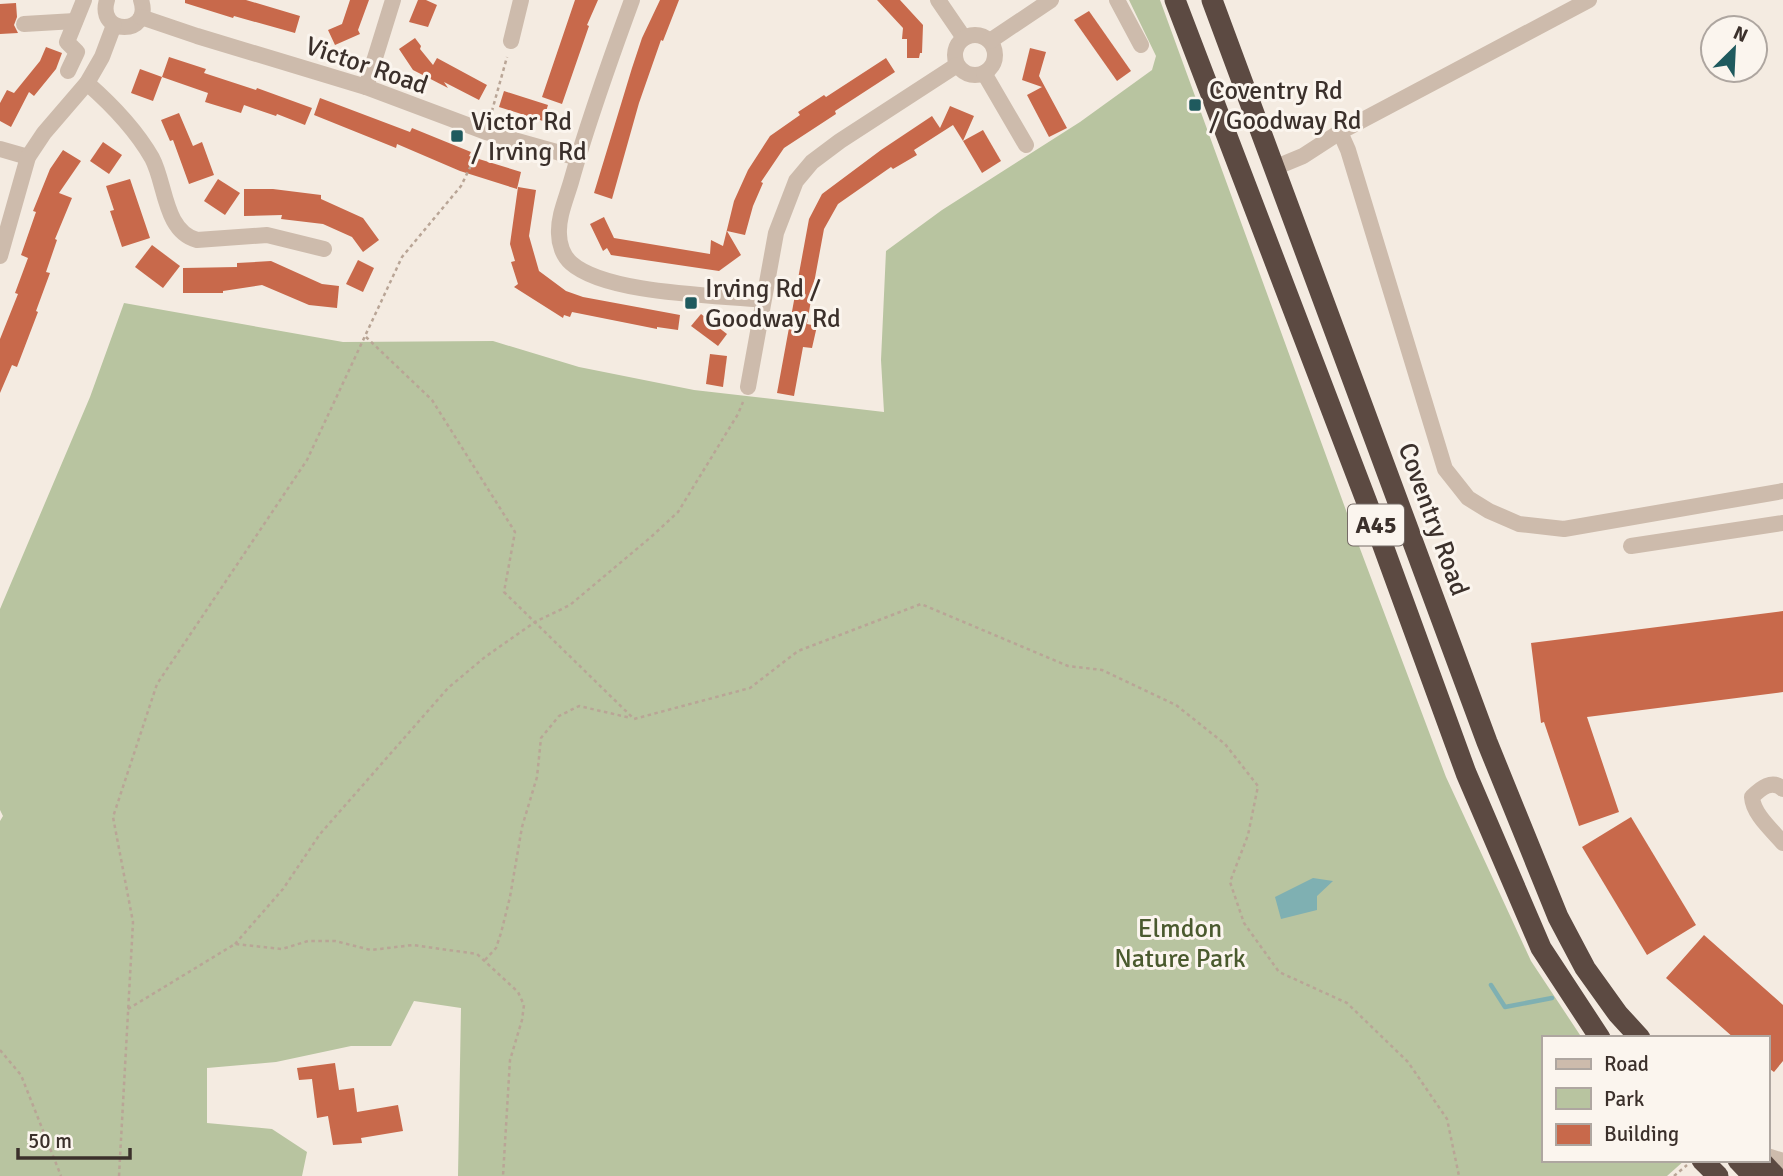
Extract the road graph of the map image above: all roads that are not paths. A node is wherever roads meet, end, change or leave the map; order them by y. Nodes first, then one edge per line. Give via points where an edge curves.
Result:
1 (84, 0) edge
2 (141, 0) edge
3 (393, 0) edge
4 (521, 0) edge
5 (632, 0) edge
6 (938, 0) edge
7 (1116, 0) edge
8 (1175, 0) edge
9 (1212, 0) edge
10 (1589, 0) edge
11 (104, 1) edge
12 (1047, 1) edge
13 (141, 17) junction
14 (75, 21) junction
15 (24, 24) dead end
16 (114, 24) junction
17 (964, 38) junction
18 (511, 41) road end
19 (990, 41) junction
20 (1141, 46) dead end
21 (957, 65) junction
22 (68, 71) dead end
23 (984, 73) junction
24 (88, 83) junction
25 (366, 87) junction
26 (1340, 132) junction
27 (1026, 145) dead end
28 (0, 149) edge
29 (28, 157) junction
30 (578, 158) junction
31 (1273, 168) junction
32 (324, 249) dead end
33 (0, 256) edge
34 (763, 300) junction
35 (748, 387) road end
36 (1783, 491) edge
37 (1783, 523) edge
38 (1631, 546) dead end
39 (1783, 789) edge
40 (1783, 843) edge
41 (1599, 1036) edge
42 (1636, 1036) edge
43 (1704, 1162) edge
44 (1740, 1162) edge
45 (1762, 1162) edge
46 (1718, 1176) edge
47 (1753, 1176) edge
48 (1775, 1176) edge

1 - 14 street
2 - 13 street
3 - 25 street
4 - 18 street
5 - 30 street
6 - 17 street
7 - 20 street
8 - 41 highway, A45 via 1466,773 1541,948
9 - 31 highway, Coventry Road / A45
10 - 26 street
11 - 16 street
12 - 19 street
13 - 16 street via 134,25
13 - 25 street, Victor Road
14 - 15 street
14 - 22 street via 67,42 77,52
16 - 24 street
17 - 19 street via 978,35
17 - 21 street via 955,50
19 - 23 street via 995,59
21 - 23 street via 967,73
21 - 34 street via 840,141 796,181 776,233
23 - 27 street
24 - 29 street
24 - 32 street via 151,156 174,224 188,238 267,235
25 - 30 street, Victor Road via 486,132
26 - 31 street via 1303,156
26 - 36 street via 1445,469 1468,498 1519,524 1564,529
28 - 29 street
29 - 33 street
30 - 34 street via 559,226 568,260 577,267 601,279 646,288
31 - 42 highway, Coventry Road / A45 via 1482,729 1558,918 1585,968
34 - 35 street
37 - 38 street
39 - 40 street via 1772,784 1752,797 1759,814
43 - 46 highway
44 - 47 highway
45 - 48 highway

